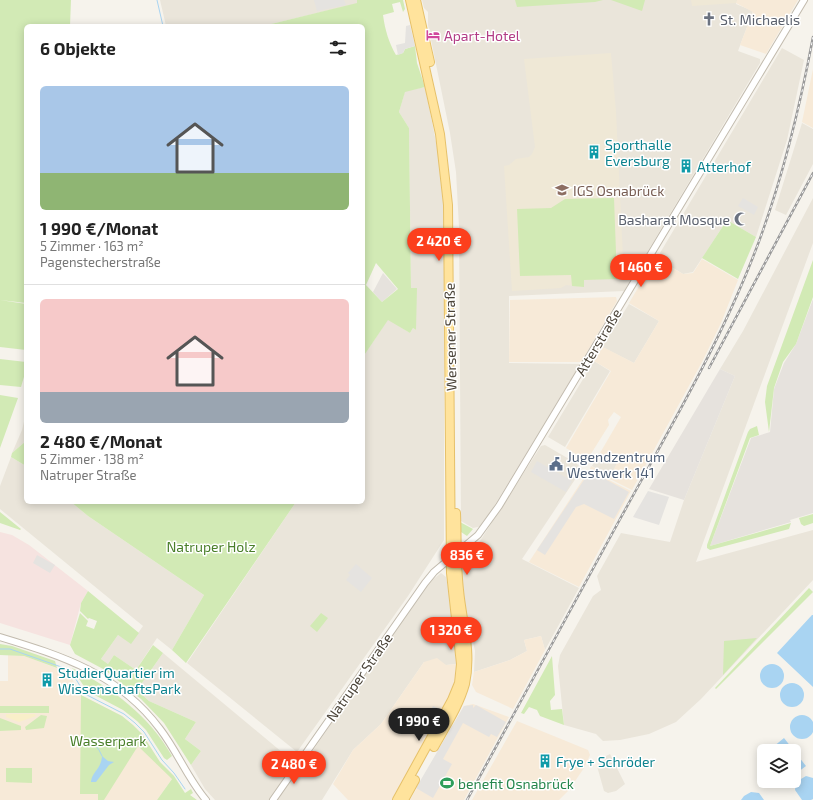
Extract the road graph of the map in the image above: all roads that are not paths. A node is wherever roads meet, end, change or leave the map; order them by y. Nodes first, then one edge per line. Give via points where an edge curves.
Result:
1 (410, 0) edge
2 (416, 0) edge
3 (804, 0) edge
4 (454, 556) junction
5 (0, 637) edge
6 (204, 799) edge
7 (273, 800) edge
8 (397, 800) edge
9 (404, 800) edge

1 - 4 main road, Wersener Straße via 435,108 447,181
2 - 4 main road, Wersener Straße via 452,180
3 - 4 street, Atterstraße via 499,506 478,535
4 - 7 street, Natruper Straße via 425,583
4 - 8 main road via 451,582 461,654 459,682 431,742
4 - 9 main road via 468,652 464,684 458,702
5 - 6 street via 66,658 114,685 159,727

